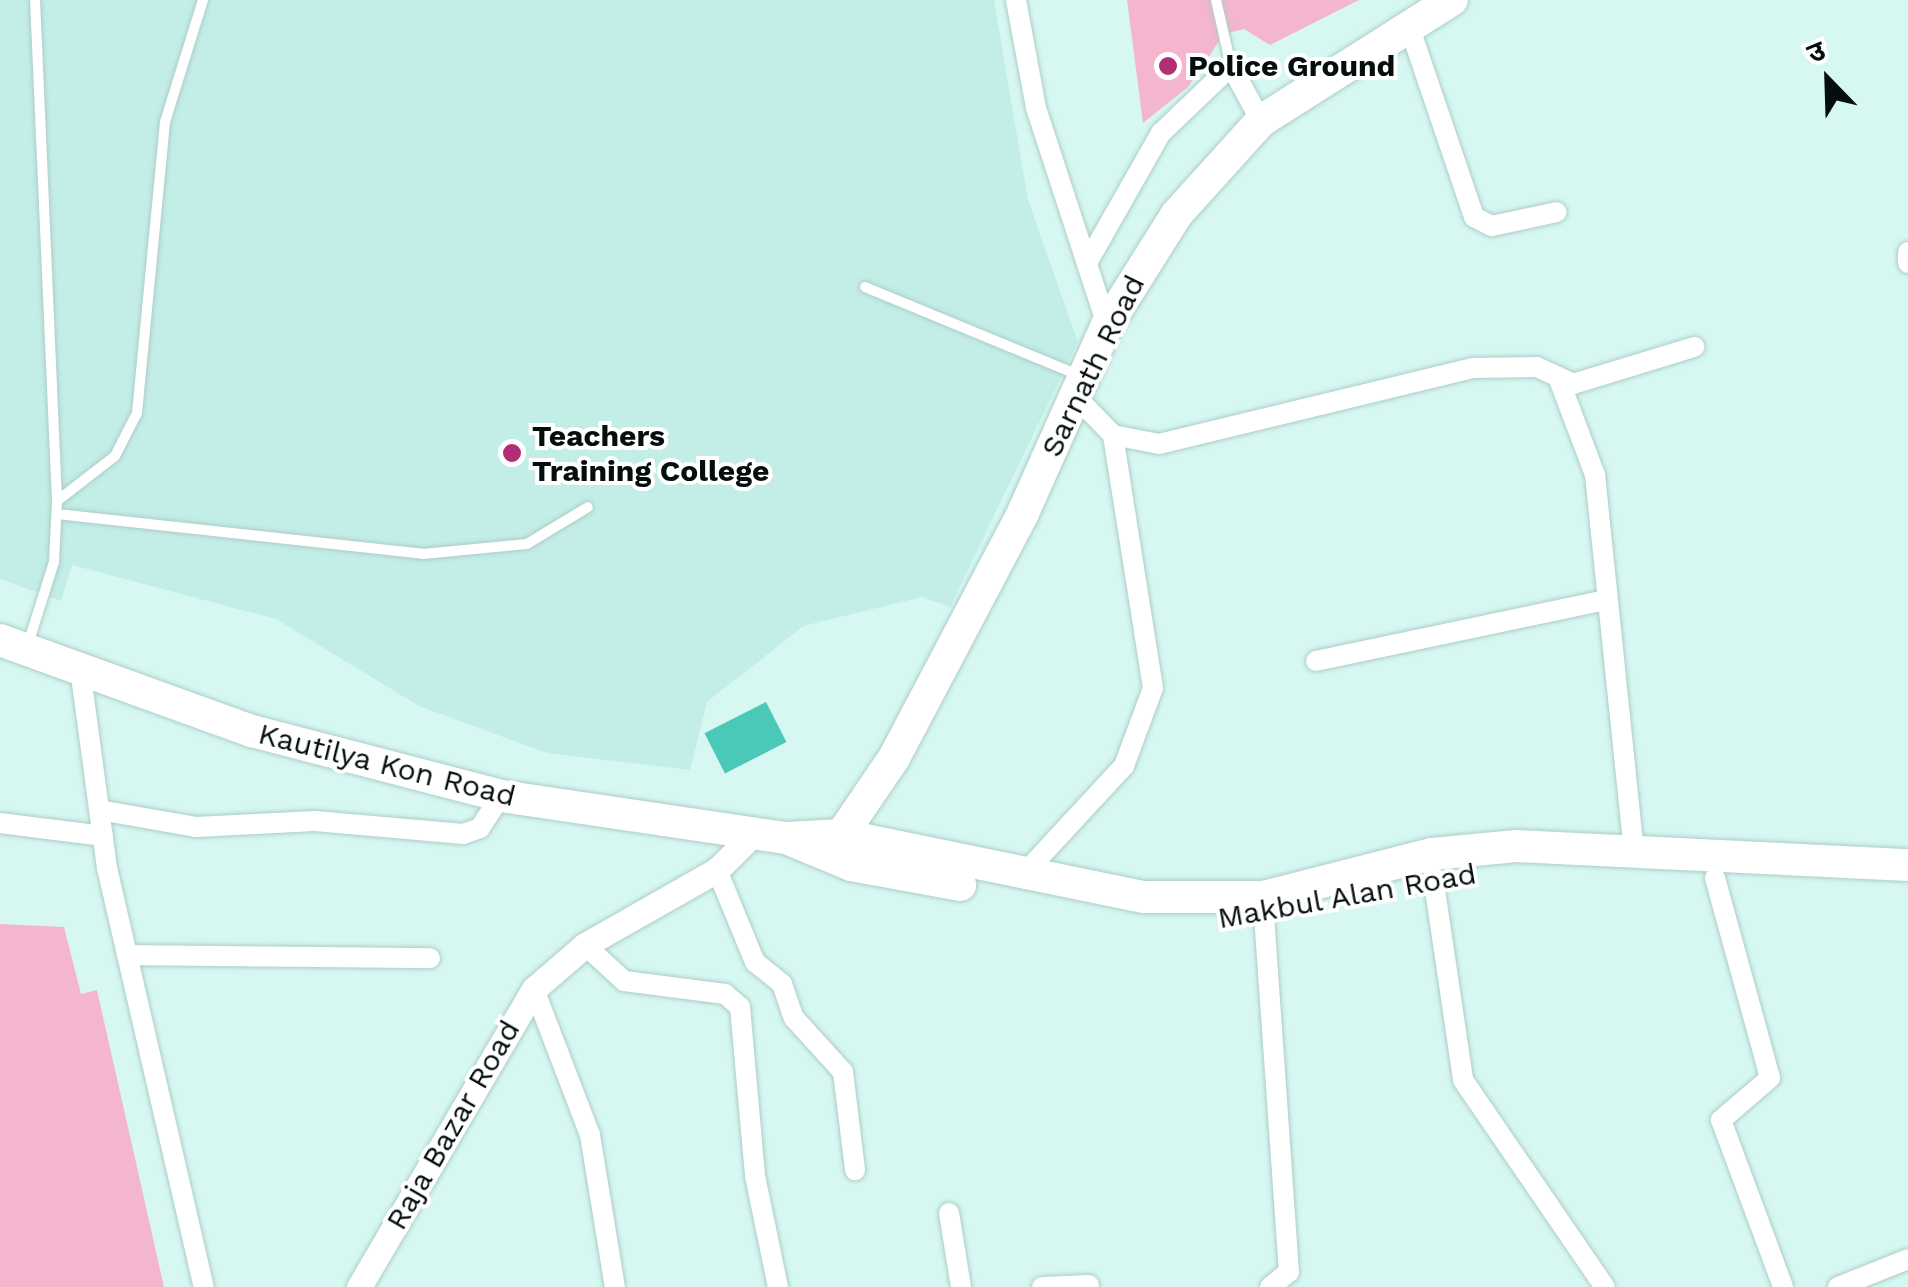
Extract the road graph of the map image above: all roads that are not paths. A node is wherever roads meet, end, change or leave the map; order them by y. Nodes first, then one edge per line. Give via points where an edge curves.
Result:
1 (35, 0) edge
2 (203, 0) edge
3 (1016, 0) edge
4 (1216, 0) edge
5 (1452, 0) edge
6 (1408, 23) junction
7 (1231, 66) junction
8 (1261, 121) junction
9 (1557, 212) dead end
10 (1908, 252) edge
11 (1088, 263) junction
12 (1908, 263) edge
13 (865, 287) dead end
14 (1107, 325) junction
15 (1694, 347) dead end
16 (1558, 377) junction
17 (1078, 385) junction
18 (1113, 435) junction
19 (57, 501) junction
20 (588, 507) dead end
21 (57, 514) junction
22 (1601, 600) junction
23 (13, 644) edge
24 (1316, 660) dead end
25 (81, 676) junction
26 (501, 796) junction
27 (100, 810) junction
28 (0, 823) edge
29 (753, 834) junction
30 (103, 836) junction
31 (846, 849) junction
32 (1634, 852) junction
33 (1908, 865) edge
34 (717, 870) junction
35 (1022, 876) junction
36 (1434, 876) junction
37 (1715, 878) junction
38 (1908, 887) edge
39 (1264, 915) junction
40 (585, 944) junction
41 (127, 955) junction
42 (430, 958) dead end
43 (534, 989) junction
44 (855, 1170) dead end
45 (949, 1212) dead end
46 (1908, 1259) edge
47 (1089, 1285) edge
48 (204, 1287) edge
49 (358, 1287) edge
50 (615, 1287) edge
51 (778, 1287) edge
52 (961, 1287) edge
53 (1042, 1287) edge
54 (1270, 1287) edge
55 (1605, 1287) edge
56 (1783, 1287) edge
57 (1838, 1287) edge

1 - 19 lane
2 - 19 lane via 165,122 137,413 115,456
3 - 11 street via 1036,108
4 - 7 lane
5 - 6 highway, Sarnath Road
6 - 8 highway, Sarnath Road
6 - 9 street via 1474,217 1492,226
7 - 8 street
7 - 11 street via 1161,133
8 - 14 highway, Sarnath Road via 1177,214
10 - 12 street
11 - 14 street
13 - 17 lane
14 - 17 highway, Sarnath Road
15 - 16 street via 1573,384
16 - 18 street via 1537,368 1474,368 1159,444
16 - 22 street via 1595,475
17 - 18 street
17 - 31 highway, Sarnath Road via 1022,515
18 - 35 street via 1153,688 1124,766
19 - 21 lane
20 - 21 lane via 527,544 423,554
21 - 23 lane via 54,562
22 - 24 street
22 - 32 street
23 - 25 highway, Kautilya Kon Road
25 - 26 highway, Kautilya Kon Road
25 - 27 street
26 - 27 street via 480,828 463,834 315,821 196,828
26 - 29 highway, Kautilya Kon Road
27 - 30 street
28 - 30 street
29 - 31 highway, Kautilya Kon Road
29 - 34 street, Raja Bazar Road
30 - 41 street
31 - 35 highway, Makbul Alan Road
31 - 39 highway, Makbul Alan Road via 1144,918
32 - 33 highway, Makbul Alan Road
32 - 35 highway, Makbul Alan Road via 1432,854 1263,897 1208,901
34 - 40 street, Raja Bazar Road
34 - 44 street via 755,962 782,984 794,1018 843,1072
36 - 37 highway, Makbul Alan Road via 1509,869
36 - 39 highway, Makbul Alan Road
36 - 55 street via 1463,1080
37 - 38 highway, Makbul Alan Road
37 - 56 street via 1770,1078 1721,1120
39 - 54 street via 1289,1272
40 - 43 street, Raja Bazar Road
40 - 51 street via 624,981 724,994 740,1007 755,1176
41 - 42 street
41 - 48 street
43 - 49 street, Raja Bazar Road
43 - 50 street via 590,1134
45 - 52 street
46 - 57 street
47 - 53 street

